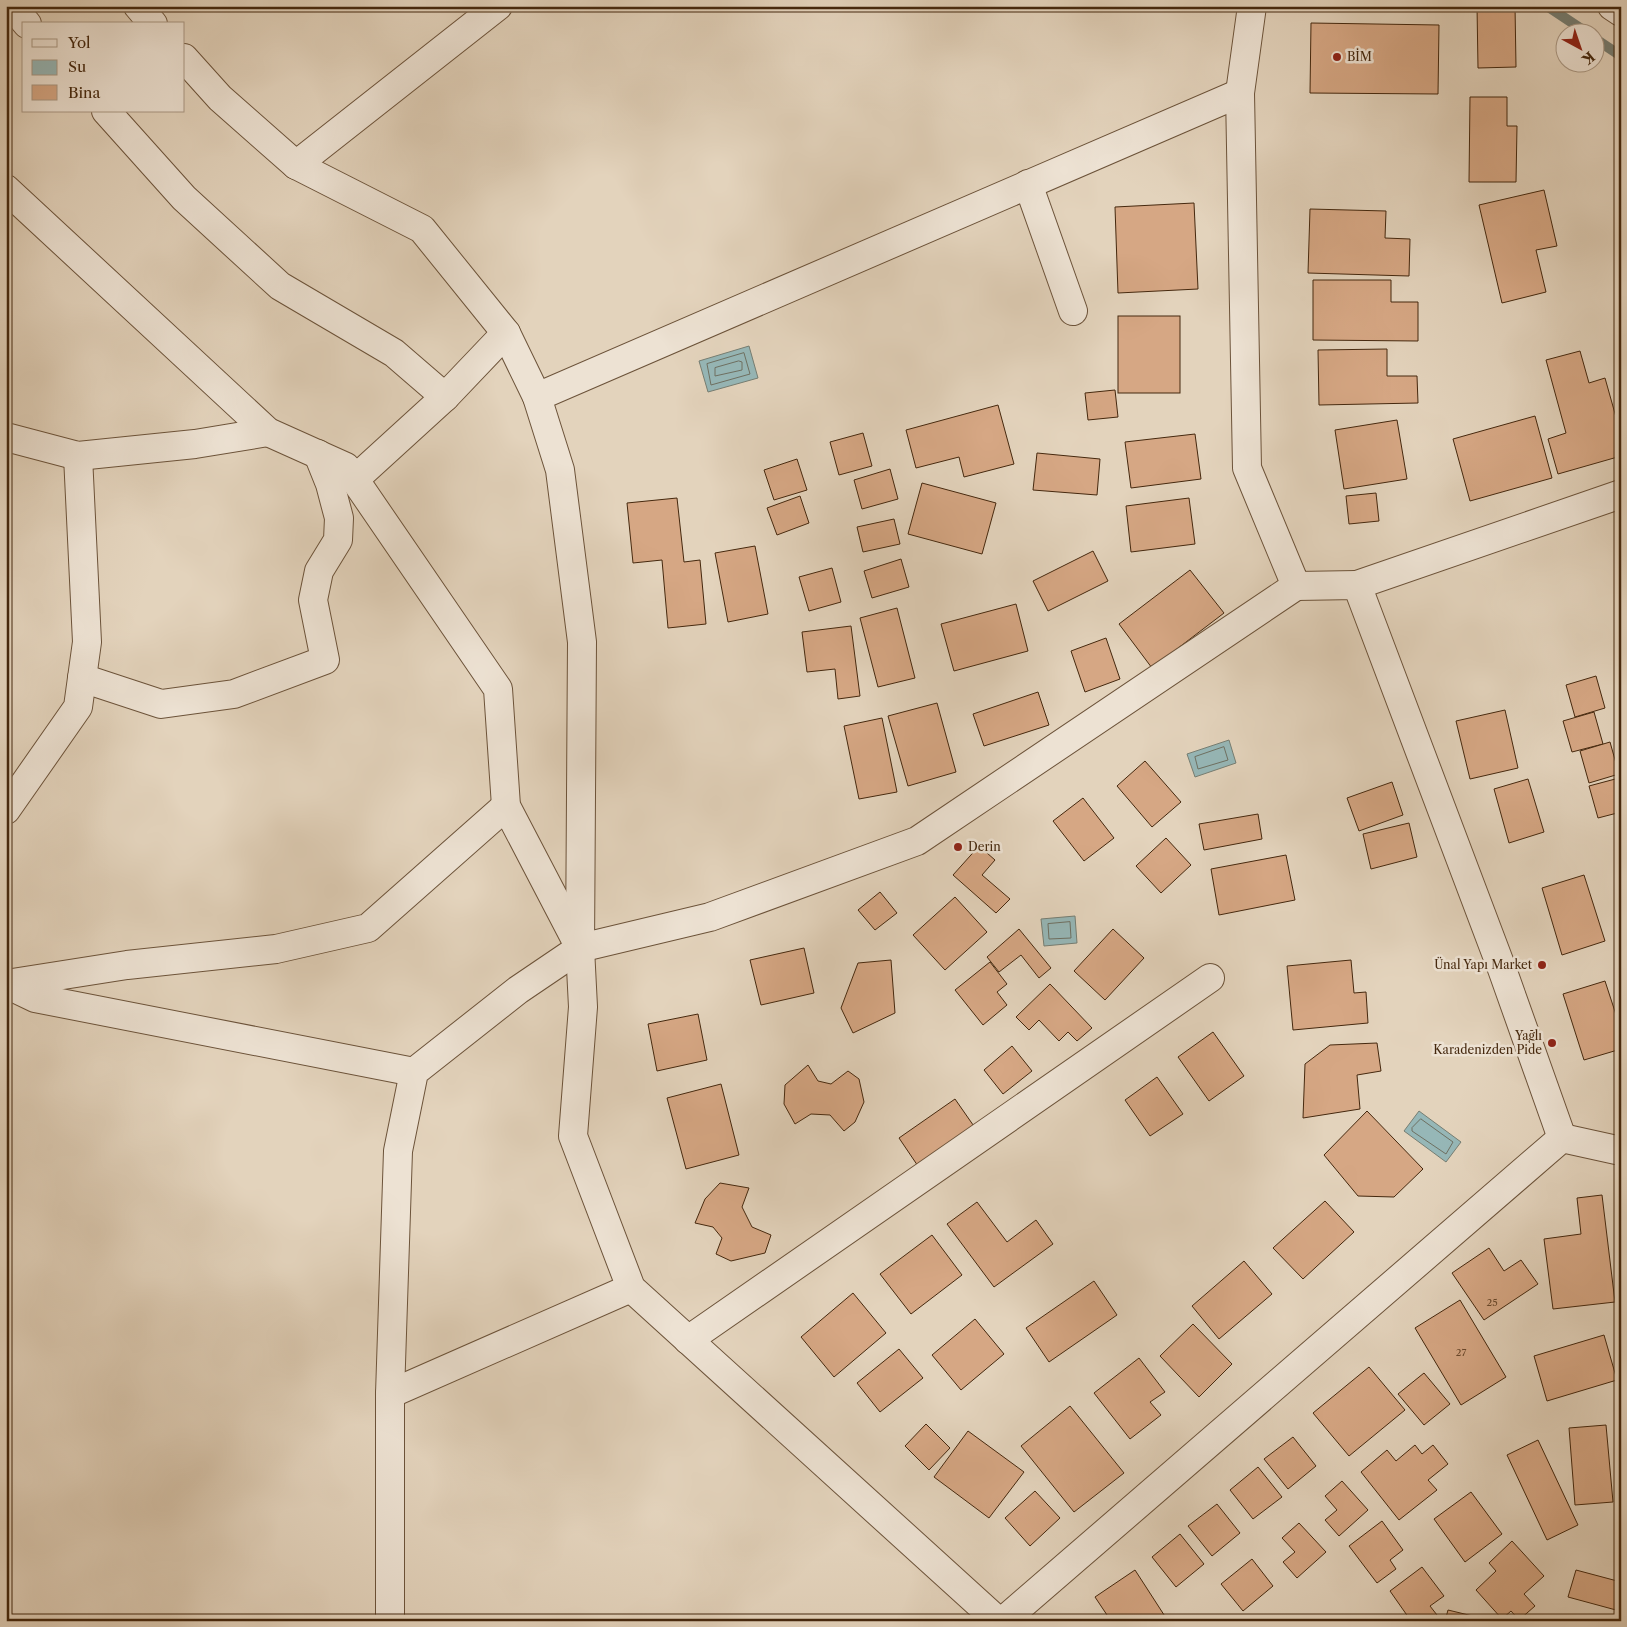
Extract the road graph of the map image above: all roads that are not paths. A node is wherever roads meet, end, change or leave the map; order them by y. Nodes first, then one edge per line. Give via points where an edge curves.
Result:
1 (12, 6) edge
2 (138, 6) edge
3 (498, 6) edge
4 (1252, 6) edge
5 (1612, 6) edge
6 (1621, 12) edge
7 (25, 22) edge
8 (151, 22) edge
9 (185, 59) edge
10 (1240, 93) junction
11 (107, 112) edge
12 (296, 165) junction
13 (1028, 184) junction
14 (6, 189) edge
15 (1073, 311) dead end
16 (506, 333) junction
17 (445, 397) junction
18 (536, 397) junction
19 (268, 432) junction
20 (6, 437) edge
21 (318, 454) junction
22 (78, 456) junction
23 (354, 480) junction
24 (1621, 494) edge
25 (1357, 585) junction
26 (1296, 586) junction
27 (82, 678) junction
28 (506, 806) junction
29 (6, 810) edge
30 (580, 948) junction
31 (1210, 978) dead end
32 (6, 984) edge
33 (414, 1072) junction
34 (1562, 1138) junction
35 (1621, 1151) edge
36 (631, 1288) junction
37 (688, 1340) junction
38 (390, 1394) junction
39 (390, 1621) edge
40 (998, 1621) edge
41 (1003, 1621) edge

1 - 7 street
2 - 8 street
3 - 12 street
4 - 10 street
5 - 6 street
9 - 12 street via 220,98
10 - 13 street
10 - 26 street via 1248,468
11 - 17 street via 184,198 280,286 394,353
12 - 16 street via 422,229
13 - 15 street
13 - 18 street
14 - 19 street
16 - 17 street
16 - 18 street
17 - 23 street
18 - 30 street via 560,470 582,642
19 - 21 street
19 - 22 street via 195,444
20 - 22 street
21 - 23 street via 346,468
21 - 27 street via 339,518 338,540 319,571 313,600 325,660 234,694 161,704
22 - 27 street via 87,642
23 - 28 street via 498,689
24 - 25 street
25 - 26 street
25 - 34 street
26 - 30 street via 918,842 710,917
27 - 29 street via 78,707
28 - 30 street
28 - 32 street via 368,928 276,949 127,965
30 - 33 street via 518,990
30 - 36 street via 583,1006 574,1136
31 - 37 street
32 - 33 street via 35,998
33 - 38 street via 398,1151
34 - 35 street
34 - 41 street
36 - 37 street
36 - 38 street
37 - 40 street
38 - 39 street

